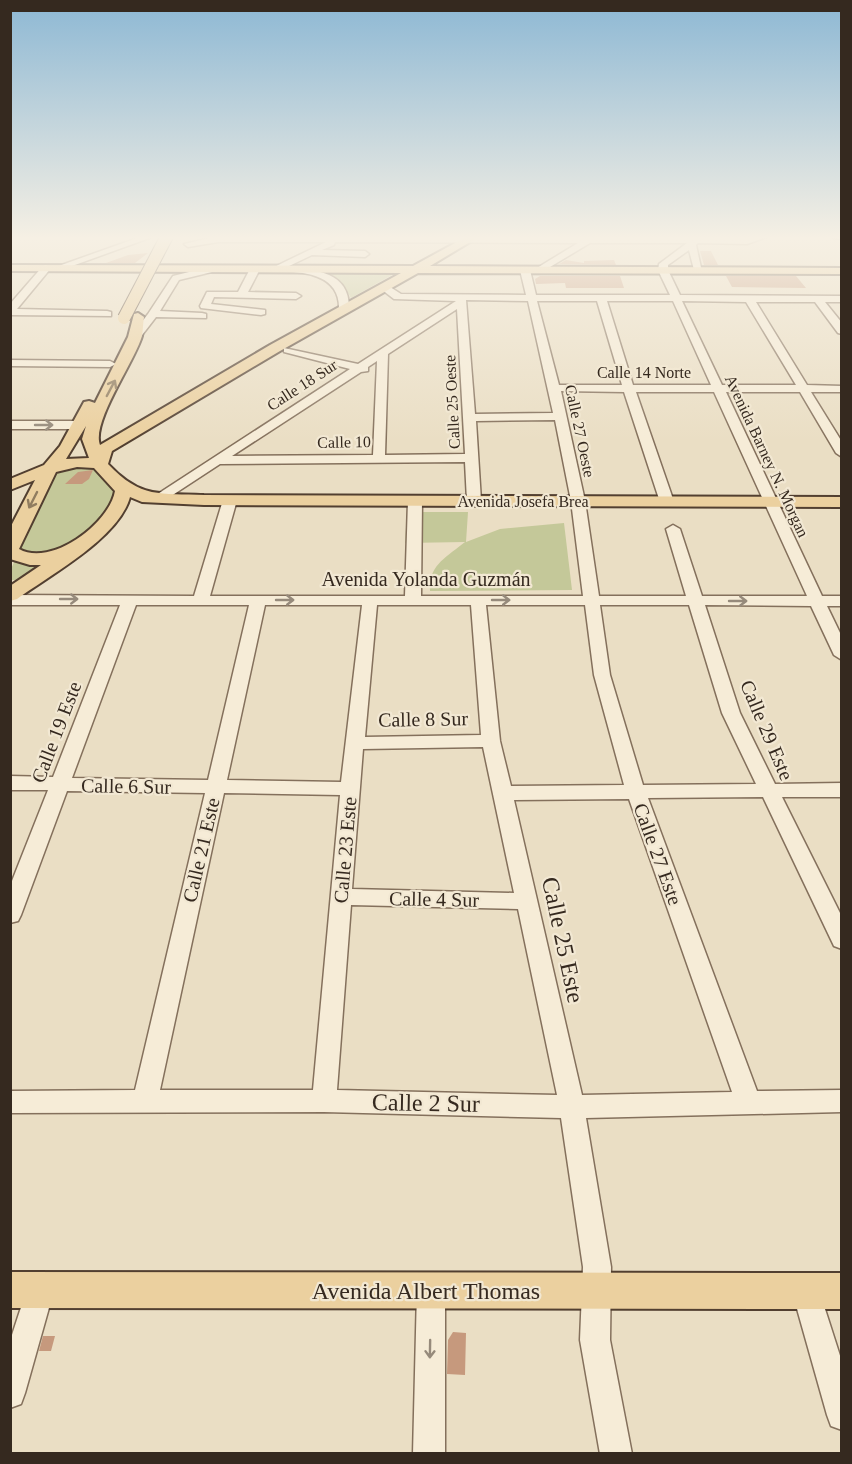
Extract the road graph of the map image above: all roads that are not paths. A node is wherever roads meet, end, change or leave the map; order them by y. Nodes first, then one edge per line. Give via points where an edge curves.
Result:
1 (137, 304) edge
2 (141, 304) edge
3 (159, 304) edge
4 (207, 304) edge
5 (345, 304) edge
6 (355, 304) edge
7 (455, 304) edge
8 (461, 304) edge
9 (534, 304) edge
10 (603, 304) edge
11 (679, 304) edge
12 (753, 304) edge
13 (823, 304) edge
14 (345, 309) junction
15 (10, 311) edge
16 (261, 312) dead end
17 (107, 314) dead end
18 (153, 314) junction
19 (202, 316) dead end
20 (131, 318) junction
21 (842, 331) edge
22 (135, 337) junction
23 (288, 350) dead end
24 (383, 352) junction
25 (10, 363) edge
26 (110, 364) junction
27 (359, 368) junction
28 (383, 374) junction
29 (555, 388) junction
30 (629, 388) junction
31 (718, 389) junction
32 (804, 389) junction
33 (842, 389) edge
34 (180, 403) junction
35 (96, 417) junction
36 (469, 417) junction
37 (559, 417) junction
38 (10, 425) edge
39 (118, 425) junction
40 (84, 432) junction
41 (842, 453) edge
42 (379, 458) junction
43 (472, 458) junction
44 (217, 460) junction
45 (100, 465) junction
46 (50, 468) junction
47 (117, 483) junction
48 (10, 485) edge
49 (157, 499) junction
50 (231, 500) junction
51 (204, 501) junction
52 (415, 501) junction
53 (474, 501) junction
54 (578, 501) junction
55 (770, 501) junction
56 (667, 502) junction
57 (842, 502) edge
58 (673, 529) dead end
59 (90, 535) junction
60 (74, 548) junction
61 (10, 550) edge
62 (10, 597) edge
63 (130, 599) junction
64 (201, 599) junction
65 (370, 599) junction
66 (258, 600) junction
67 (413, 600) junction
68 (478, 600) junction
69 (591, 600) junction
70 (695, 601) junction
71 (816, 601) junction
72 (842, 601) edge
73 (842, 656) edge
74 (492, 741) junction
75 (356, 742) junction
76 (10, 783) edge
77 (60, 784) junction
78 (215, 788) junction
79 (350, 789) junction
80 (842, 790) edge
81 (768, 791) junction
82 (504, 792) junction
83 (635, 792) junction
84 (342, 897) junction
85 (526, 901) junction
86 (10, 915) edge
87 (842, 940) edge
88 (145, 1100) junction
89 (324, 1101) junction
90 (748, 1101) junction
91 (842, 1101) edge
92 (10, 1102) edge
93 (572, 1107) junction
94 (25, 1290) edge
95 (431, 1291) junction
96 (597, 1291) junction
97 (806, 1291) junction
98 (842, 1291) edge
99 (10, 1393) edge
100 (842, 1415) edge
101 (429, 1454) edge
102 (616, 1454) edge

1 - 20 main road, bridge
2 - 20 main road
3 - 18 street
4 - 16 street
5 - 14 street
6 - 14 main road
7 - 24 street, Calle 18 Sur
8 - 36 street, Calle 25 Oeste
9 - 29 street, Calle 27 Oeste
10 - 30 street
11 - 31 street, Avenida Barney N. Morgan
12 - 32 street
13 - 21 street
14 - 34 main road
15 - 17 street
18 - 19 street
18 - 22 street
20 - 22 main road
20 - 26 main road
35 -> 22 main road
23 - 27 street
24 - 27 street, Calle 18 Sur
24 - 28 street
25 - 26 street
26 - 40 main road
27 - 28 street
27 - 44 street, Calle 18 Sur
28 - 42 street
29 - 30 street, Calle 14 Norte
29 - 37 street, Calle 27 Oeste
30 - 31 street, Calle 14 Norte
30 - 56 street
31 - 32 street, Calle 14 Norte
31 - 55 street, Avenida Barney N. Morgan
32 - 33 street, Calle 14 Norte
32 - 41 street
34 - 39 main road
34 - 45 main road via 106,448
35 - 39 main road via 98,422
35 - 40 main road
36 - 37 street
36 - 43 street, Calle 25 Oeste
37 - 54 street, Calle 27 Oeste
38 -> 40 street
39 - 40 main road
40 - 45 main road
40 - 46 main road
42 - 43 street, Calle 10
42 - 44 street, Calle 10
43 - 53 street, Calle 25 Oeste
44 - 49 street, Calle 18 Sur
45 - 46 main road via 72,462
45 - 47 main road
46 - 48 main road
46 -> 61 main road
47 - 49 main road, Avenida Josefa Brea via 134,494
47 - 59 main road via 123,490 121,501 114,514
49 - 51 main road, Avenida Josefa Brea
50 - 51 main road, Avenida Josefa Brea
50 - 52 main road, Avenida Josefa Brea
50 - 64 street
51 - 59 main road, Avenida Josefa Brea via 139,511
52 - 53 main road, Avenida Josefa Brea
52 - 67 street
53 - 54 main road, Avenida Josefa Brea
54 - 56 main road, Avenida Josefa Brea
54 - 69 street, Calle 27 Oeste
55 - 56 main road, Avenida Josefa Brea
55 - 57 main road, Avenida Josefa Brea
55 - 71 street, Avenida Barney N. Morgan
58 - 70 street, Calle 29 Este
59 - 60 main road
60 - 61 main road via 38,560 23,559
60 - 62 main road
62 -> 63 street, Avenida Yolanda Guzmán
63 - 64 street, Avenida Yolanda Guzmán
63 - 77 street, Calle 19 Este
64 - 66 street, Avenida Yolanda Guzmán
66 -> 65 street, Avenida Yolanda Guzmán
65 - 67 street, Avenida Yolanda Guzmán
65 - 75 street, Calle 23 Este
66 - 78 street, Calle 21 Este
67 - 68 street, Avenida Yolanda Guzmán
68 -> 69 street, Avenida Yolanda Guzmán
68 - 74 street, Calle 25 Este
69 - 70 street, Avenida Yolanda Guzmán
69 - 83 street, Calle 27 Este via 602,675
70 -> 71 street, Avenida Yolanda Guzmán
70 - 81 street, Calle 29 Este via 731,712
71 - 72 street, Avenida Yolanda Guzmán
71 - 73 street, Avenida Barney N. Morgan
74 - 75 street, Calle 8 Sur
74 - 82 street, Calle 25 Este
75 - 79 street, Calle 23 Este
76 - 77 street, Calle 6 Sur
77 - 78 street, Calle 6 Sur
77 - 86 street, Calle 19 Este
78 - 79 street, Calle 6 Sur
78 - 88 street, Calle 21 Este
79 - 84 street, Calle 23 Este
80 - 81 street
81 - 83 street
81 - 87 street, Calle 29 Este
82 - 83 street
82 - 85 street, Calle 25 Este
83 - 90 street, Calle 27 Este
84 - 85 street, Calle 4 Sur
84 - 89 street, Calle 23 Este
85 - 93 street, Calle 25 Este
88 - 89 street, Calle 2 Sur
88 - 92 street, Calle 2 Sur
89 - 93 street, Calle 2 Sur
90 - 91 street, Calle 2 Sur
90 - 93 street, Calle 2 Sur
93 - 96 street, Calle 25 Este via 597,1266
94 - 95 main road, Avenida Albert Thomas
94 - 99 street
95 - 96 main road, Avenida Albert Thomas
95 -> 101 street
96 - 97 main road, Avenida Albert Thomas
96 - 102 street, Calle 25 Este via 595,1340
97 - 98 main road, Avenida Albert Thomas
97 - 100 street

